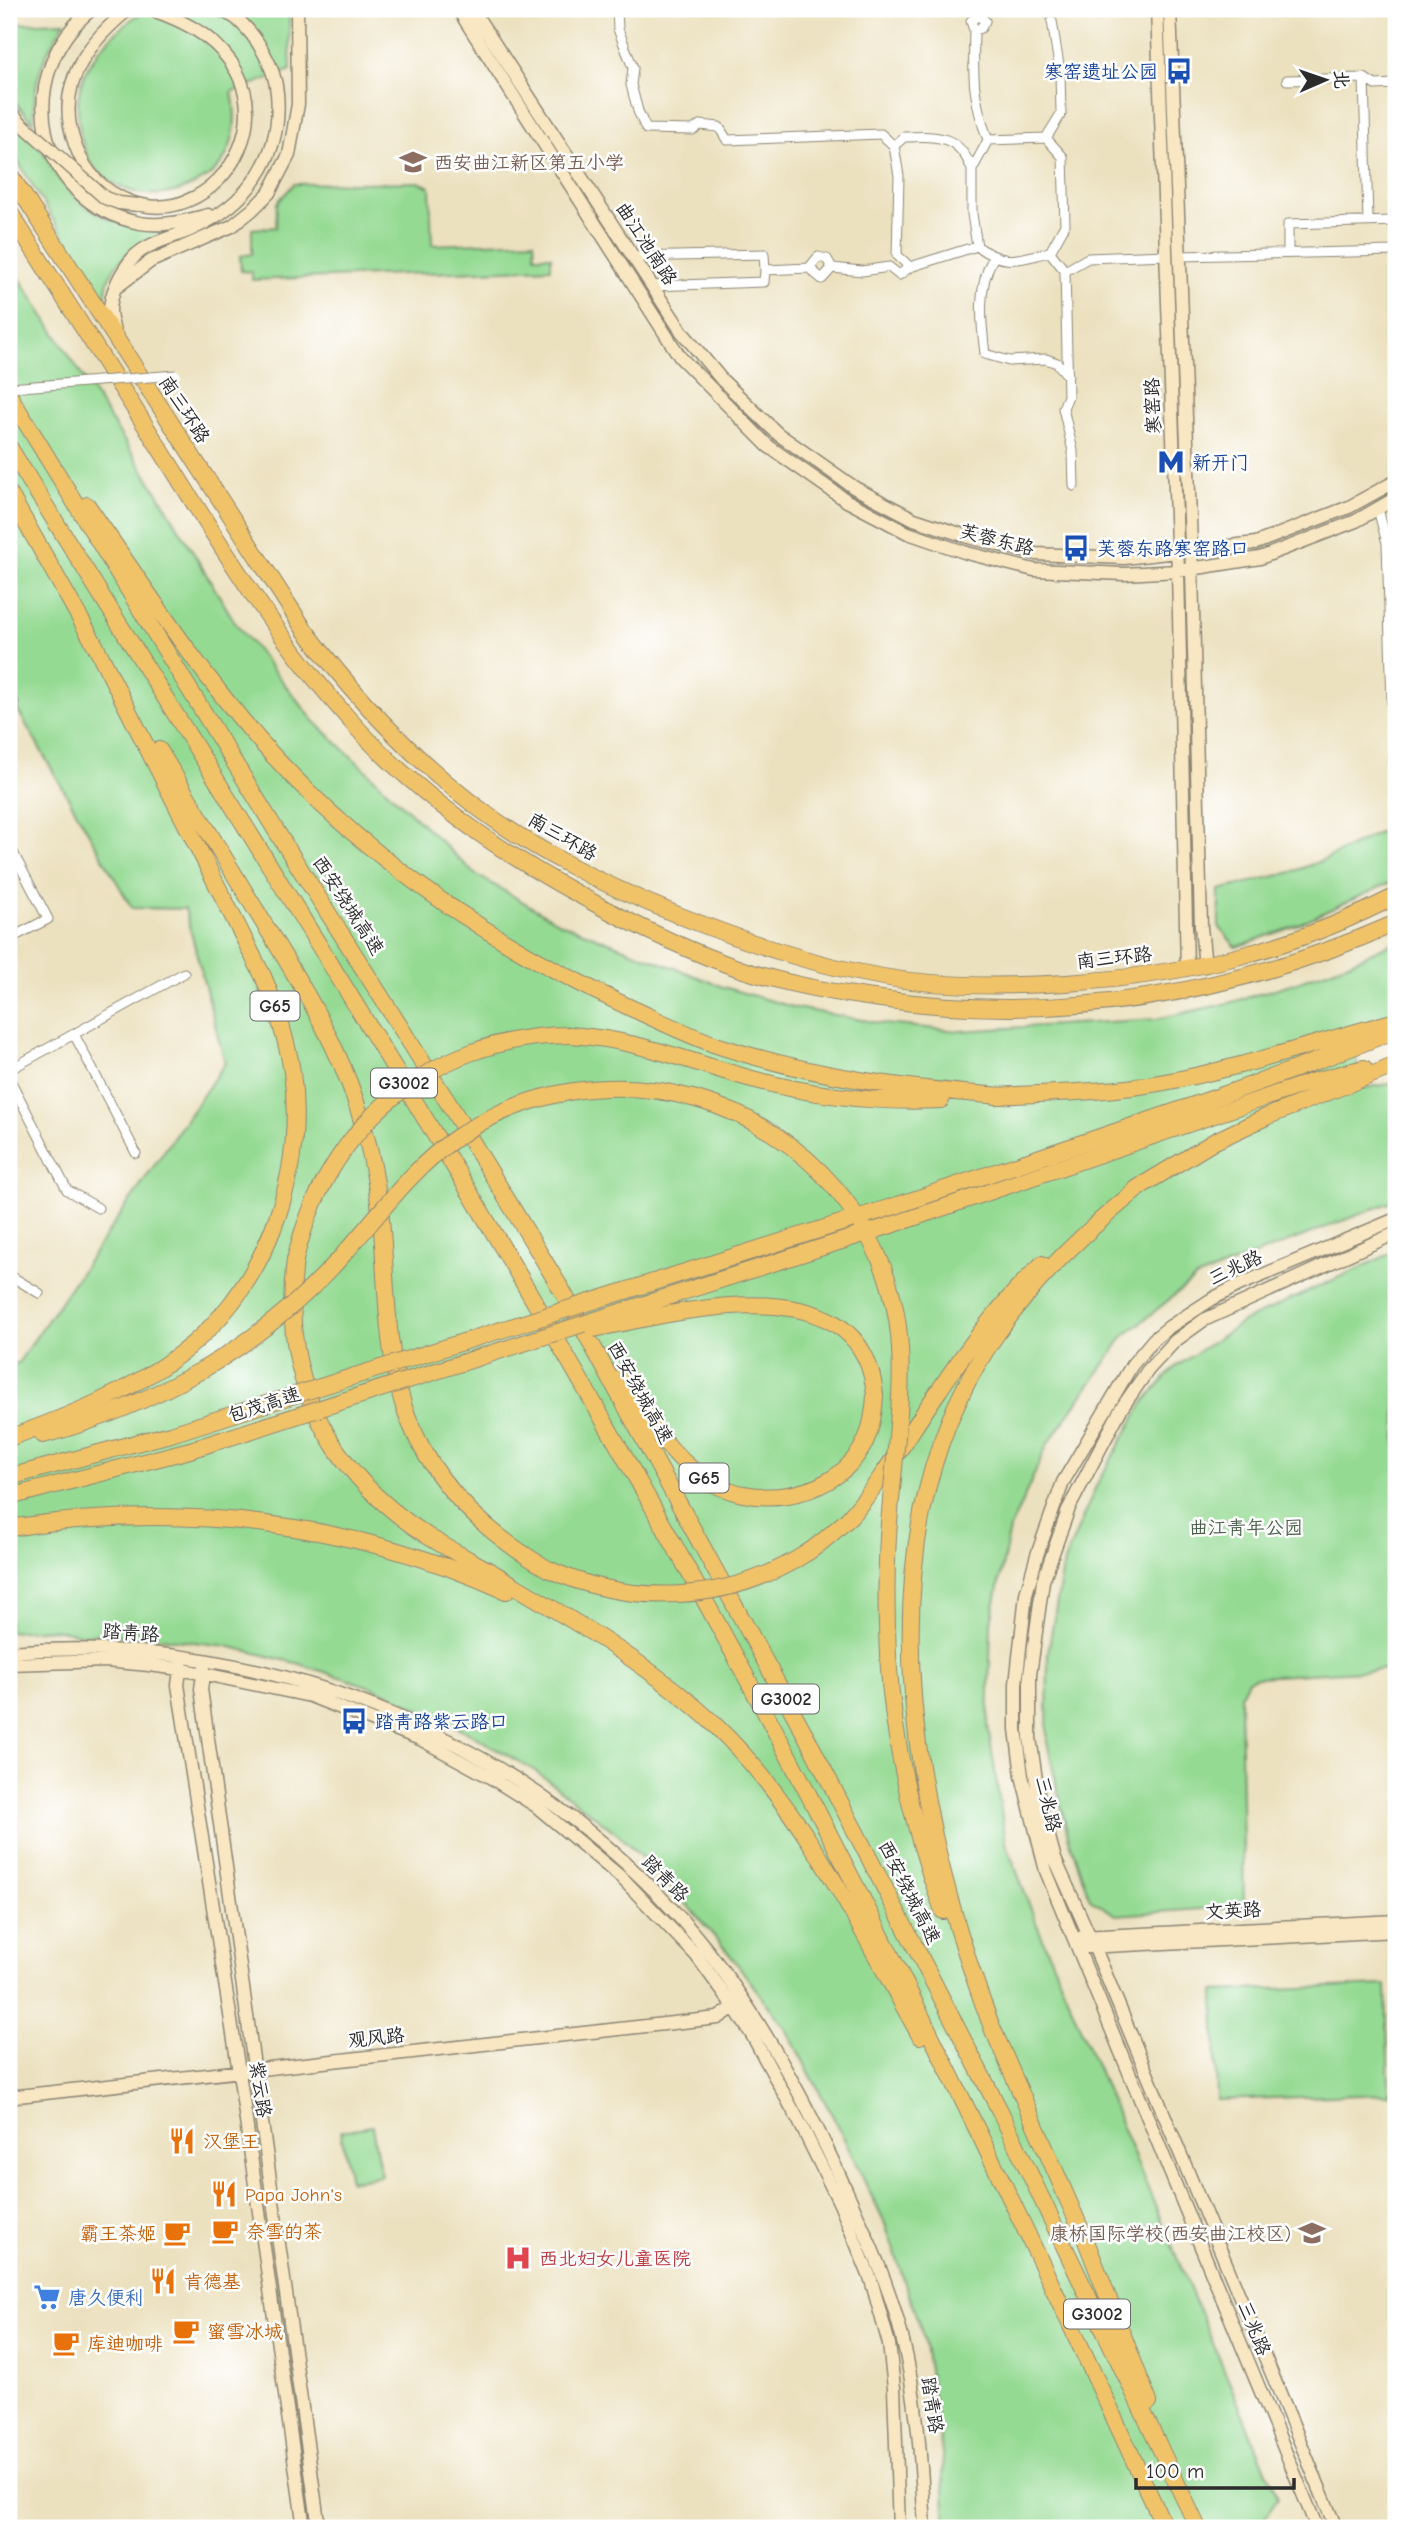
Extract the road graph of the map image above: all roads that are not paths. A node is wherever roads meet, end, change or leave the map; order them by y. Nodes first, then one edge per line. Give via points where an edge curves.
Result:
1 (92, 9) edge
2 (129, 9) edge
3 (149, 9) edge
4 (218, 9) edge
5 (297, 9) edge
6 (457, 9) edge
7 (472, 9) edge
8 (617, 9) edge
9 (1157, 9) edge
10 (1170, 9) edge
11 (1052, 21) dead end
12 (974, 30) dead end
13 (1364, 78) junction
14 (1287, 80) dead end
15 (1396, 84) edge
16 (9, 110) edge
17 (1046, 138) junction
18 (988, 140) junction
19 (894, 146) junction
20 (972, 170) junction
21 (9, 173) edge
22 (138, 205) junction
23 (225, 210) junction
24 (9, 211) edge
25 (1368, 221) junction
26 (1396, 221) edge
27 (976, 246) junction
28 (1396, 251) edge
29 (1051, 252) junction
30 (1288, 253) junction
31 (897, 255) junction
32 (1166, 255) junction
33 (1180, 256) junction
34 (633, 257) junction
35 (993, 258) junction
36 (889, 267) junction
37 (910, 267) junction
38 (809, 268) junction
39 (832, 268) junction
40 (765, 270) junction
41 (1065, 271) junction
42 (652, 286) junction
43 (115, 288) junction
44 (116, 341) junction
45 (680, 357) joint
46 (701, 357) joint
47 (176, 375) dead end
48 (1068, 376) junction
49 (10, 394) edge
50 (9, 447) edge
51 (1396, 481) edge
52 (1074, 486) dead end
53 (9, 493) edge
54 (1396, 498) edge
55 (1378, 509) junction
56 (1191, 550) junction
57 (1177, 552) junction
58 (1191, 568) junction
59 (1178, 571) junction
60 (94, 643) junction
61 (9, 692) edge
62 (9, 726) edge
63 (1394, 768) dead end
64 (9, 847) edge
65 (1396, 896) edge
66 (1396, 923) edge
67 (9, 940) edge
68 (1205, 966) junction
69 (1188, 970) junction
70 (184, 973) dead end
71 (1396, 1021) edge
72 (1396, 1030) edge
73 (74, 1034) junction
74 (1396, 1062) edge
75 (9, 1070) edge
76 (9, 1078) edge
77 (1003, 1096) junction
78 (136, 1153) dead end
79 (1145, 1183) junction
80 (98, 1208) dead end
81 (1396, 1219) edge
82 (1396, 1233) edge
83 (9, 1275) edge
84 (563, 1292) junction
85 (39, 1293) dead end
86 (529, 1342) junction
87 (9, 1438) edge
88 (9, 1443) edge
89 (9, 1477) edge
90 (9, 1497) edge
91 (9, 1528) edge
92 (563, 1617) junction
93 (9, 1652) edge
94 (206, 1660) junction
95 (181, 1663) junction
96 (9, 1664) edge
97 (204, 1674) junction
98 (1396, 1921) edge
99 (1396, 1931) edge
100 (1091, 1941) junction
101 (1074, 1942) junction
102 (738, 2004) junction
103 (994, 2033) junction
104 (256, 2070) junction
105 (239, 2072) junction
106 (9, 2097) edge
107 (1007, 2193) junction
108 (1193, 2519) edge
109 (303, 2528) edge
110 (320, 2528) edge
111 (898, 2528) edge
112 (925, 2528) edge
113 (1165, 2528) edge
114 (1317, 2528) edge
115 (1336, 2528) edge

1 - 23 street via 65,37 46,78 44,130 64,174 96,205 139,223 184,221
2 - 22 street, bridge via 88,49 74,76 68,116 80,157 102,187
3 - 22 street via 194,27 218,45 244,85 248,108 246,133 218,181 198,196 175,204
4 - 23 street via 237,19 262,50 276,82 279,111 274,144 262,172
5 - 43 street via 298,104 289,155 269,193 232,226 151,261
6 - 45 street, 曲江池南路
7 - 34 street, 曲江池南路
8 - 19 street via 618,29 633,68 631,85 646,129 719,127 727,140 881,134
9 - 32 street, 寒窑路
10 - 33 street, 寒窑路
11 - 17 street via 1061,114
12 - 18 street via 973,80
13 - 14 street
13 - 15 street via 1375,85
13 - 25 street
16 - 22 street, bridge via 104,198
17 - 18 street
17 - 29 street via 1063,157 1065,225
18 - 20 street
19 - 20 street via 904,137 943,138 967,155
19 - 31 street via 899,176
20 - 27 street
21 - 44 highway, 南三环路
23 - 43 street via 135,255
24 - 66 highway via 259,604 331,698 390,761 447,810 515,858 604,908 702,955 787,982 862,997 977,1009 1104,1003 1200,988 1318,956
25 - 26 street
25 - 30 street via 1288,224
27 - 35 street
27 - 37 street
28 - 30 street
29 - 35 street via 1014,260
29 - 41 street
30 - 33 street
31 - 36 street
31 - 37 street
32 - 41 street via 1088,258
32 - 57 street, 寒窑路
33 - 56 street, 寒窑路
34 - 40 street via 764,254
34 - 42 street, 曲江池南路
35 - 48 street via 985,272 980,317 985,354 1009,361 1046,359 1057,363
36 - 37 street via 899,275
36 - 39 street via 862,271
38 - 39 street via 822,279
38 - 39 street via 818,257 827,259
38 - 40 street
40 - 42 street via 765,282
41 - 48 street
42 - 46 street, 曲江池南路
43 - 44 street via 110,311
44 - 69 highway, 南三环路 via 303,629 348,685 427,766 527,841 624,893 698,923 820,964 885,977 967,985 1035,985
45 - 59 street, 芙蓉东路 via 768,446 847,501 908,533 1034,570
46 - 57 street, 芙蓉东路 via 778,434 855,488 914,519 1036,554 1124,558
47 - 49 street, bridge
48 - 52 street via 1063,408 1073,451
49 - 77 highway via 184,647 254,734 334,815 441,901 541,964 719,1046 854,1081
49 - 84 highway, 西安绕城高速 / G65
50 - 107 highway, G3002 via 365,1019 589,1395 843,1859
51 - 56 street, 芙蓉东路 via 1349,508 1256,543
53 - 60 highway, G65
54 - 55 street, 芙蓉东路
55 - 58 street, 芙蓉东路 via 1260,558
55 - 63 street via 1387,543
56 - 57 street, 芙蓉东路
56 - 58 street, 寒窑路
57 - 59 street, 寒窑路
58 - 59 street, 芙蓉东路
58 - 68 street, 寒窑路
59 - 69 street, 寒窑路
60 - 79 highway, bridge via 302,986 341,1063 363,1122 374,1174 397,1377 422,1449 472,1515 548,1569 621,1591 660,1595 707,1592 755,1579 813,1549 847,1520 883,1476 1002,1304 1077,1232
60 - 87 highway, G65 via 274,1001 292,1072 293,1154 280,1210 265,1247 230,1305 210,1328 136,1383
61 - 62 street via 14,702
64 - 67 street via 48,919
65 - 68 highway, 南三环路 via 1331,927
68 - 69 highway, 南三环路
70 - 73 street
71 - 77 highway via 1167,1082 1068,1094
72 - 89 highway, bridge via 1228,1093 898,1205 174,1433
73 - 75 street
73 - 78 street
74 - 79 highway via 1215,1141
74 - 86 highway, bridge via 1314,1081
76 - 80 street via 66,1190
77 - 92 highway, bridge via 911,1101 850,1097 758,1080 625,1041 570,1035 524,1038 471,1052 428,1072 358,1130 324,1179 295,1260 290,1307 299,1367 322,1426 344,1461 375,1495 425,1534
79 - 103 highway via 1051,1268 993,1340 947,1429 921,1520 912,1628 926,1799 955,1920
81 - 101 street, 三兆路 via 1239,1285 1168,1327 1132,1365 1063,1482 1026,1594 1016,1729 1034,1829
82 - 100 street, 三兆路 via 1204,1320 1175,1341 1121,1409 1069,1508 1043,1581 1030,1675 1030,1738 1039,1800 1055,1859
83 - 85 street
84 - 86 highway, G65, bridge via 628,1390 673,1449 702,1477 760,1496 788,1495 833,1478 864,1444 875,1395 867,1360 851,1337 829,1320 785,1307 715,1307
84 - 108 highway, 西安绕城高速 / G3002 via 806,1736 1000,2111
86 - 90 highway, 包茂高速 / G65, bridge via 190,1450
88 - 103 highway, bridge via 111,1414 162,1392 248,1342 342,1256 430,1158 499,1113 547,1096 634,1088 671,1093 730,1111 775,1134 805,1157 851,1209 872,1242 892,1292 902,1374 886,1574 888,1656 900,1753 923,1851 945,1917
91 - 92 highway via 148,1516 283,1526 402,1552 478,1578
92 - 107 highway via 626,1654 682,1696 767,1780 833,1877
93 - 95 street, 踏青路 via 116,1649
94 - 95 street, 踏青路
94 - 97 street, 紫云路
94 - 102 street, 踏青路 via 331,1690 405,1720 497,1767 575,1822 650,1887 708,1952
95 - 96 street, 踏青路
95 - 97 street, 踏青路
95 - 105 street, 紫云路 via 178,1685
97 - 102 street, 踏青路 via 334,1704 420,1739 488,1776 536,1806 623,1879
97 - 104 street, 紫云路 via 201,1689
98 - 100 street, 文英路
99 - 100 street, 文英路
100 - 101 street, 文英路
100 - 115 street, 三兆路
101 - 114 street, 三兆路
102 - 104 street, 观风路 via 718,2018
102 - 111 street, 踏青路 via 840,2204 871,2280 891,2355
102 - 112 street, 踏青路 via 775,2048 823,2140 891,2296 919,2435
103 - 108 highway via 1086,2241
104 - 105 street, 观风路
104 - 110 street, 紫云路
105 - 106 street, 观风路
105 - 109 street, 紫云路
107 - 113 highway, G3002

